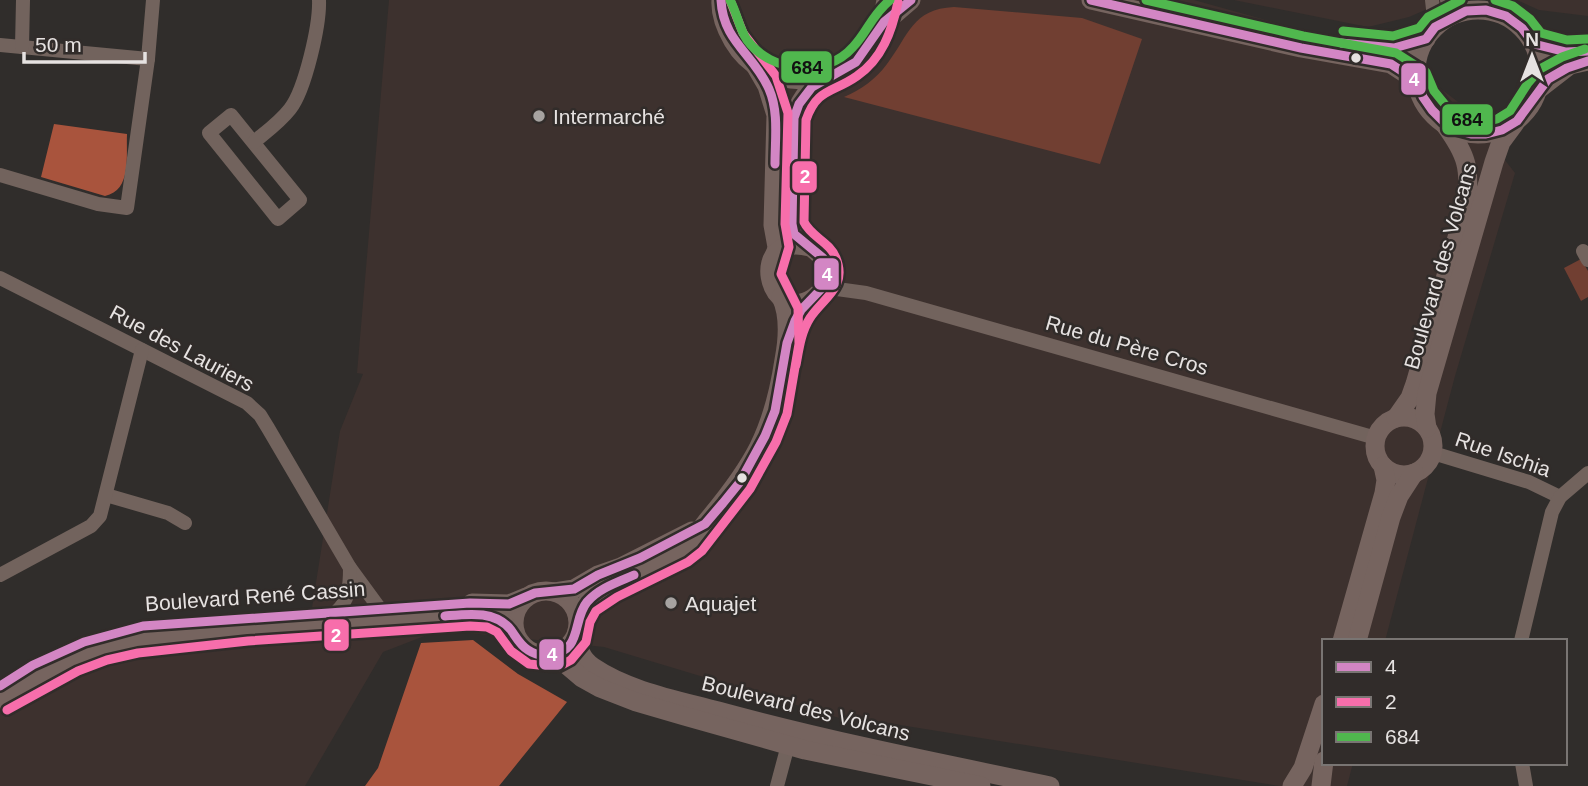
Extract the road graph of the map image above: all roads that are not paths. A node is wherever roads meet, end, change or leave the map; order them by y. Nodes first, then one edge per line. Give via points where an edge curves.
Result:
1 (23, 0) edge
2 (153, 0) edge
3 (319, 0) edge
4 (886, 0) edge
5 (911, 0) edge
6 (1090, 0) edge
7 (1144, 0) edge
8 (1432, 0) edge
9 (1447, 0) edge
10 (719, 2) edge
11 (1466, 11) junction
12 (882, 25) junction
13 (1430, 33) junction
14 (1534, 44) junction
15 (0, 46) edge
16 (22, 47) junction
17 (1588, 51) edge
18 (148, 59) junction
19 (1588, 61) edge
20 (756, 66) junction
21 (820, 79) junction
22 (1417, 81) junction
23 (1539, 89) junction
24 (1516, 122) junction
25 (1445, 124) junction
26 (254, 142) junction
27 (0, 175) edge
28 (810, 247) junction
29 (775, 255) junction
30 (826, 265) junction
31 (0, 278) edge
32 (866, 293) junction
33 (781, 297) junction
34 (814, 297) junction
35 (787, 343) junction
36 (142, 350) junction
37 (1396, 418) junction
38 (1427, 428) junction
39 (1376, 438) junction
40 (1433, 453) junction
41 (1383, 466) junction
42 (1414, 473) junction
43 (1588, 473) edge
44 (106, 495) junction
45 (1560, 497) junction
46 (185, 523) dead end
47 (705, 524) junction
48 (350, 568) junction
49 (0, 575) edge
50 (555, 592) junction
51 (526, 597) junction
52 (380, 609) junction
53 (336, 612) junction
54 (577, 627) junction
55 (1343, 639) edge
56 (1358, 639) edge
57 (1521, 639) edge
58 (527, 648) junction
59 (0, 686) edge
60 (0, 699) edge
61 (1322, 710) edge
62 (788, 745) junction
63 (1324, 765) edge
64 (1522, 765) edge
65 (777, 786) edge
66 (981, 786) edge
67 (1050, 786) edge
68 (1292, 786) edge
69 (1321, 786) edge
70 (1526, 786) edge

1 - 16 street
2 - 18 street
3 - 26 street via 299,94 282,118
4 - 12 street
5 - 12 street
6 - 22 street via 1391,64
7 - 13 street via 1303,37 1369,47 1394,48
8 - 13 street
9 - 11 street
10 - 20 street via 738,50
11 - 13 street
11 - 14 street via 1506,16
12 - 21 street via 858,60
13 - 22 street via 1418,59
14 - 17 street via 1566,52
14 - 23 street via 1541,66
15 - 16 street
16 - 18 street
18 - 27 street via 127,208
19 - 23 street via 1570,65
20 - 21 street via 776,77
20 - 29 street via 776,115
21 - 28 street via 806,92 794,118 792,224 794,234
22 - 25 street via 1427,108
23 - 24 street
24 - 25 street via 1481,134
24 - 38 street, Boulevard des Volcans via 1501,142 1487,186 1427,393
25 - 37 street, Boulevard des Volcans via 1468,165 1466,206 1415,384
26 - 26 street via 231,115 209,134 278,219 300,200
28 - 29 street via 791,245
28 - 30 street
29 - 33 street via 769,275
30 - 32 street, Rue du Père Cros via 840,281
30 - 34 street via 824,286
31 - 36 street, Rue des Lauriers
32 - 34 street, Rue du Père Cros via 837,289
32 - 39 street, Rue du Père Cros
33 - 34 street via 800,303
33 - 35 street via 786,308
34 - 35 street via 801,310
35 - 47 street via 775,411 765,436 740,482
36 - 44 street
36 - 48 street, Rue des Lauriers via 247,403 260,415
37 - 38 street via 1413,419
37 - 39 street
38 - 40 street
39 - 41 street via 1376,453
40 - 42 street
40 - 45 street, Rue Ischia via 1529,482
41 - 42 street via 1398,474
41 - 55 street via 1384,493
42 - 56 street via 1391,517
43 - 45 street
44 - 46 street via 168,513
44 - 49 street via 100,516 91,526
45 - 57 street via 1549,523
47 - 50 street via 574,589
47 - 54 street via 681,552 587,602
48 - 52 street, Rue des Lauriers
48 - 53 street via 344,605
50 - 51 street via 545,590
50 - 54 street via 571,602
51 - 52 street, Boulevard René Cassin via 509,604
51 - 58 street via 513,624
52 - 53 street, Boulevard René Cassin
53 - 59 street, Boulevard René Cassin via 115,632 33,665
54 - 58 street via 571,644 554,655
54 - 67 street, Boulevard des Volcans via 579,652 590,665 641,688 809,736
58 - 60 street, Boulevard René Cassin via 505,622 470,614 194,634 88,653 38,675
58 - 62 street, Boulevard des Volcans via 562,661 582,678 636,702
61 - 68 street via 1303,768
62 - 65 street
62 - 66 street, Boulevard des Volcans
63 - 69 street
64 - 70 street

